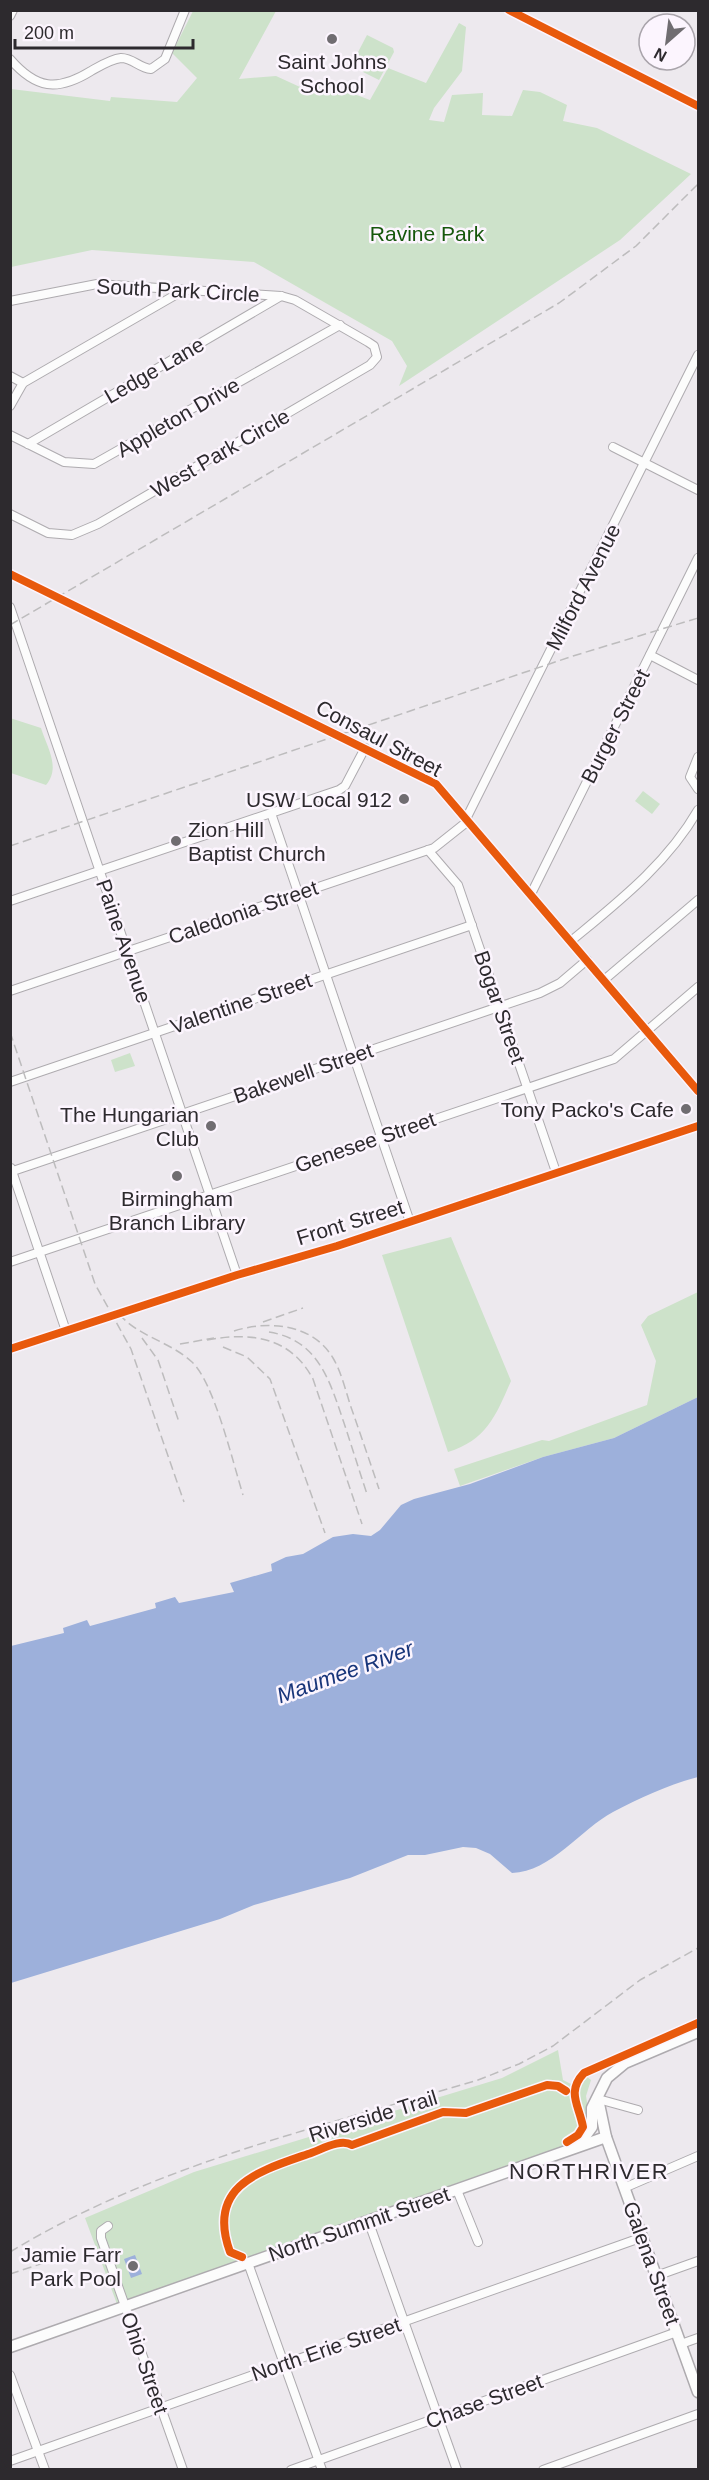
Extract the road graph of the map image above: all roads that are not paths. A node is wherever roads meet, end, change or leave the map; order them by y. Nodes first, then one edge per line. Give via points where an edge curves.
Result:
1 (13, 10) edge
2 (185, 10) edge
3 (510, 10) edge
4 (10, 16) edge
5 (10, 59) edge
6 (699, 105) edge
7 (186, 289) junction
8 (280, 296) junction
9 (10, 301) edge
10 (340, 325) junction
11 (699, 355) edge
12 (10, 376) edge
13 (23, 383) junction
14 (10, 406) edge
15 (10, 435) edge
16 (28, 444) junction
17 (613, 447) dead end
18 (645, 463) junction
19 (699, 490) edge
20 (10, 514) edge
21 (699, 558) edge
22 (10, 574) edge
23 (10, 607) edge
24 (650, 656) junction
25 (699, 680) edge
26 (365, 748) junction
27 (699, 757) edge
28 (699, 789) edge
29 (699, 810) edge
30 (271, 813) junction
31 (467, 820) junction
32 (428, 850) junction
33 (100, 871) junction
34 (298, 893) junction
35 (531, 894) junction
36 (699, 900) edge
37 (10, 901) edge
38 (472, 925) junction
39 (571, 941) junction
40 (128, 951) junction
41 (586, 960) junction
42 (326, 974) junction
43 (604, 980) junction
44 (699, 987) edge
45 (10, 991) edge
46 (501, 1005) junction
47 (647, 1030) junction
48 (155, 1033) junction
49 (353, 1056) junction
50 (10, 1082) edge
51 (697, 1085) edge
52 (528, 1087) junction
53 (183, 1113) junction
54 (699, 1126) edge
55 (381, 1137) junction
56 (11, 1170) edge
57 (556, 1172) junction
58 (210, 1195) junction
59 (410, 1222) junction
60 (40, 1253) junction
61 (10, 1262) edge
62 (237, 1275) junction
63 (66, 1331) junction
64 (10, 1349) edge
65 (699, 2032) edge
66 (598, 2099) junction
67 (638, 2110) dead end
68 (606, 2137) junction
69 (574, 2149) junction
70 (699, 2156) edge
71 (624, 2188) junction
72 (457, 2190) junction
73 (368, 2220) junction
74 (108, 2226) dead end
75 (642, 2237) junction
76 (478, 2242) dead end
77 (699, 2261) edge
78 (248, 2263) junction
79 (656, 2276) junction
80 (125, 2307) junction
81 (404, 2321) junction
82 (677, 2332) junction
83 (699, 2338) edge
84 (681, 2344) junction
85 (10, 2347) edge
86 (284, 2363) junction
87 (10, 2375) edge
88 (699, 2392) edge
89 (161, 2408) junction
90 (699, 2414) edge
91 (438, 2417) junction
92 (38, 2452) junction
93 (318, 2460) junction
94 (10, 2461) edge
95 (45, 2469) edge
96 (183, 2469) edge
97 (291, 2469) edge
98 (321, 2469) edge
99 (457, 2469) edge
100 (543, 2469) edge

1 - 4 street
2 - 5 street via 165,59 151,69 120,58 72,82 56,85 32,80
3 - 6 street
7 - 8 street, South Park Circle
7 - 9 street, South Park Circle via 97,284
7 - 13 street
8 - 10 street, South Park Circle
8 - 16 street, Ledge Lane
10 - 16 street, Appleton Drive via 94,464 64,462
10 - 20 street, West Park Circle via 374,346 375,361 168,484 72,535 48,533
11 - 18 street, Milford Avenue
12 - 13 street
13 - 14 street
15 - 16 street, Appleton Drive
17 - 18 street
18 - 19 street
18 - 31 street, Milford Avenue
21 - 24 street, Burger Street
22 - 26 street, Consaul Street
23 - 33 street, Paine Avenue
24 - 25 street
24 - 35 street, Burger Street
26 - 30 street via 345,786
26 - 31 street, Consaul Street via 436,784
27 - 28 street via 690,777
29 - 39 street via 648,876
30 - 33 street
30 - 34 street
31 - 32 street, Caledonia Street
31 - 35 street, Consaul Street
32 - 34 street, Caledonia Street
32 - 38 street, Bogar Street via 458,885
33 - 37 street
33 - 40 street, Paine Avenue
34 - 40 street, Caledonia Street
34 - 42 street
35 - 39 street, Consaul Street
36 - 43 street
38 - 42 street, Valentine Street
38 - 46 street, Bogar Street
39 - 41 street, Consaul Street
40 - 45 street, Caledonia Street
40 - 48 street, Paine Avenue
41 - 43 street, Consaul Street
41 - 46 street, Bakewell Street via 551,988
42 - 48 street, Valentine Street
42 - 49 street
43 - 47 street, Consaul Street
44 - 47 street, Genesee Street
46 - 49 street, Bakewell Street
46 - 52 street, Bogar Street
47 - 51 street, Consaul Street
47 - 52 street, Genesee Street via 614,1059
48 - 50 street, Valentine Street
48 - 53 street, Paine Avenue
49 - 53 street, Bakewell Street
49 - 55 street
52 - 55 street, Genesee Street
52 - 57 street, Bogar Street
53 - 56 street, Bakewell Street
53 - 58 street, Paine Avenue
54 - 57 street, Front Street
55 - 58 street, Genesee Street
55 - 59 street
56 - 60 street
57 - 59 street, Front Street
58 - 60 street, Genesee Street
58 - 62 street, Paine Avenue
59 - 62 street, Front Street
60 - 61 street, Genesee Street
60 - 63 street
62 - 63 street, Front Street
63 - 64 street, Front Street
65 - 66 main road via 615,2070 604,2082
66 - 67 street
66 - 68 main road, Galena Street
66 - 69 main road via 592,2108 592,2127
68 - 69 main road, North Summit Street
68 - 71 main road, Galena Street
69 - 72 main road, North Summit Street
70 - 71 street
71 - 75 main road, Galena Street
72 - 73 main road, North Summit Street
72 - 76 street
73 - 78 main road, North Summit Street
73 - 81 street
74 - 80 street, Ohio Street via 101,2231 101,2238
75 - 79 main road, Galena Street
75 - 81 street, North Erie Street
77 - 79 street
78 - 80 main road, North Summit Street
78 - 86 street
79 - 82 main road, Galena Street
80 - 85 main road, North Summit Street
80 - 89 street, Ohio Street
81 - 86 street, North Erie Street
81 - 91 street
82 - 84 main road, Galena Street
82 - 91 street, Chase Street
83 - 84 street
84 - 88 main road, Galena Street
86 - 89 street, North Erie Street
86 - 93 street
87 - 92 street
89 - 92 street, North Erie Street
89 - 96 street, Ohio Street
90 - 100 street
91 - 93 street, Chase Street
91 - 99 street
92 - 94 street, North Erie Street
92 - 95 street
93 - 97 street, Chase Street
93 - 98 street

